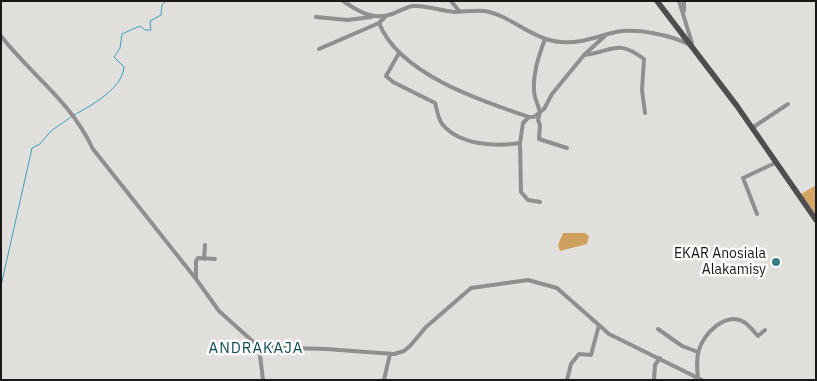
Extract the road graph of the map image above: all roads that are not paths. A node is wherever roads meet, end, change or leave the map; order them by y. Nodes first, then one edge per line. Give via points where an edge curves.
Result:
1 (343, 1) edge
2 (451, 1) edge
3 (657, 1) edge
4 (679, 1) edge
5 (684, 1) edge
6 (412, 4) edge
7 (460, 12) junction
8 (684, 14) junction
9 (316, 16) dead end
10 (373, 16) junction
11 (385, 17) junction
12 (379, 23) junction
13 (608, 34) junction
14 (1, 36) edge
15 (546, 38) junction
16 (694, 48) junction
17 (319, 49) dead end
18 (399, 53) junction
19 (584, 54) junction
20 (788, 104) dead end
21 (541, 111) junction
22 (645, 113) dead end
23 (528, 117) junction
24 (751, 128) junction
25 (520, 143) junction
26 (567, 148) dead end
27 (775, 163) junction
28 (540, 202) dead end
29 (757, 214) dead end
30 (816, 220) edge
31 (205, 245) dead end
32 (204, 258) junction
33 (215, 260) dead end
34 (196, 279) junction
35 (599, 325) junction
36 (658, 330) dead end
37 (765, 330) dead end
38 (259, 348) junction
39 (698, 352) junction
40 (390, 354) junction
41 (660, 358) junction
42 (700, 379) edge
43 (263, 380) edge
44 (384, 380) edge
45 (567, 380) edge
46 (654, 380) edge

1 - 10 street
2 - 7 street
3 - 16 main road
4 - 8 street
5 - 8 street
6 - 7 street
6 - 11 street
7 - 15 street via 470,10 496,14
8 - 16 street
9 - 10 street via 348,20
10 - 11 street
11 - 12 street
12 - 17 street
12 - 18 street via 385,38
13 - 15 street via 572,43
13 - 16 street via 619,31 658,34 679,39
13 - 19 street
14 - 34 street via 56,93 93,149
15 - 21 street via 537,62 534,89
16 - 24 main road
18 - 23 street via 462,93
18 - 25 street via 386,76 435,103 442,124 464,140
19 - 21 street
19 - 22 street via 611,47 630,49 644,59 642,90
20 - 24 street
21 - 23 street via 534,117
21 - 26 street via 539,139
23 - 25 street via 523,123
24 - 27 main road
25 - 28 street via 521,192 528,200
27 - 29 street via 744,178
27 - 30 main road
31 - 32 street
32 - 33 street
32 - 34 street via 196,261
34 - 38 street via 219,311
35 - 40 street via 557,288 528,280 471,288 404,351
35 - 41 street via 629,345
35 - 45 street via 592,355 579,354
36 - 39 street
37 - 39 street via 758,336 744,322 732,319 721,322 702,340
38 - 40 street
38 - 43 street
39 - 42 street
40 - 44 street
41 - 42 street
41 - 46 street via 655,365

